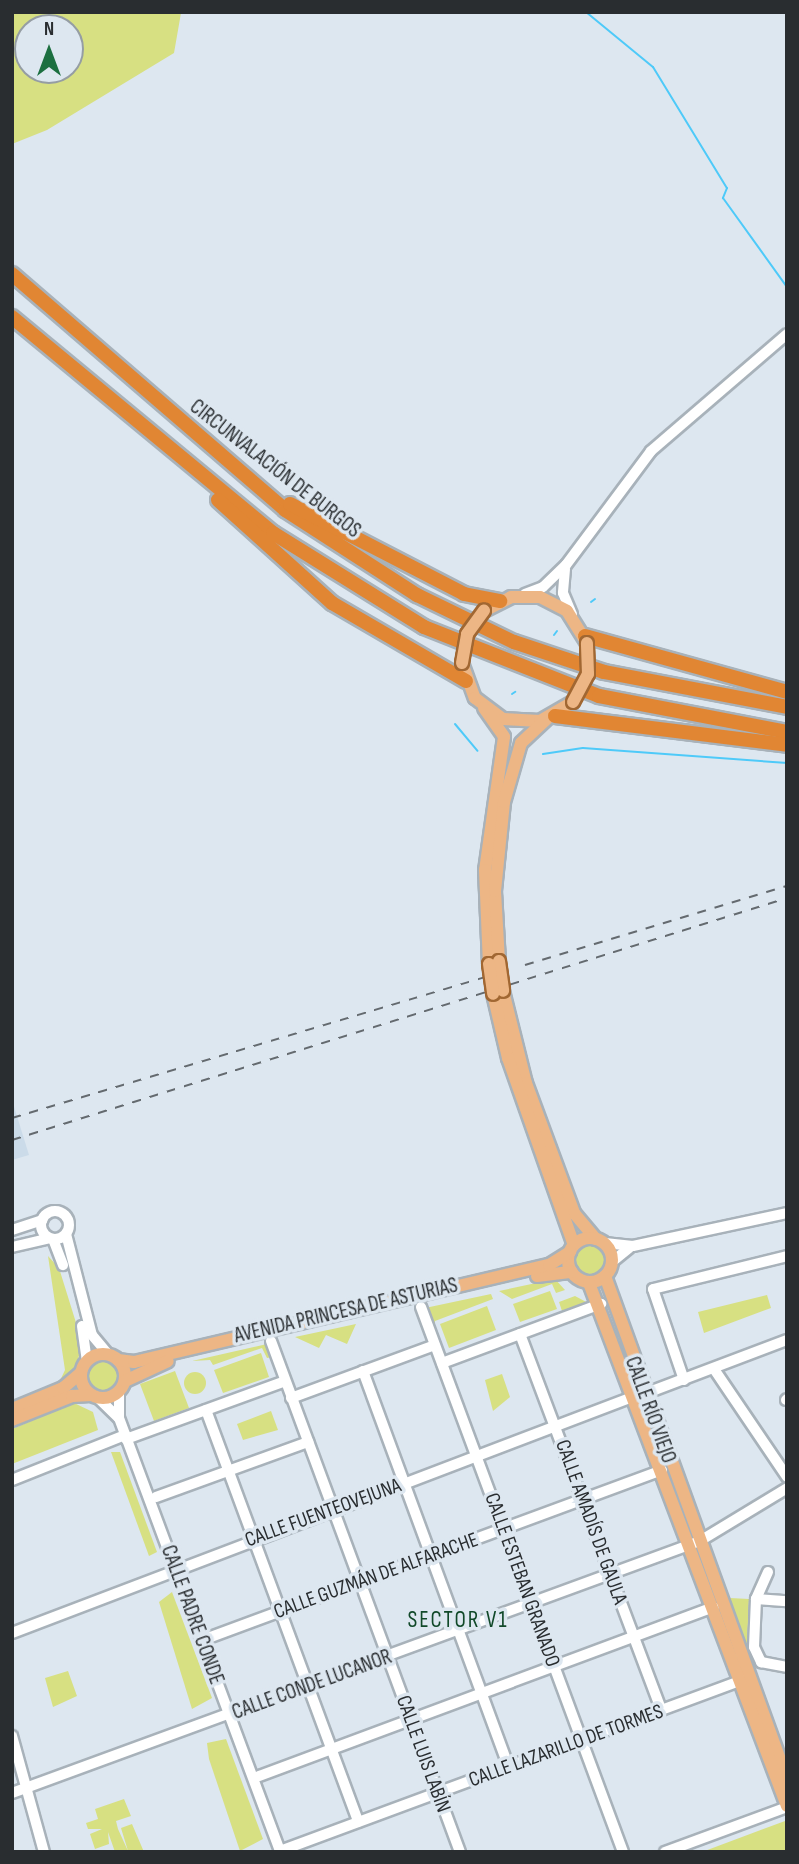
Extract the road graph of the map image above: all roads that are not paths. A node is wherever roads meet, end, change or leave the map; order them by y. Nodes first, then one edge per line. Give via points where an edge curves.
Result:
1 (12, 274) edge
2 (12, 317) edge
3 (787, 334) edge
4 (102, 352) junction
5 (153, 435) junction
6 (566, 565) junction
7 (506, 599) junction
8 (574, 618) junction
9 (586, 639) junction
10 (466, 681) junction
11 (787, 692) edge
12 (787, 707) edge
13 (484, 708) junction
14 (551, 717) junction
15 (787, 732) edge
16 (787, 745) edge
17 (494, 962) junction
18 (498, 993) junction
19 (787, 1213) edge
20 (42, 1220) junction
21 (12, 1230) edge
22 (66, 1234) junction
23 (52, 1239) junction
24 (600, 1241) junction
25 (633, 1245) junction
26 (12, 1247) edge
27 (572, 1249) junction
28 (787, 1256) edge
29 (612, 1261) junction
30 (572, 1272) junction
31 (605, 1276) junction
32 (589, 1283) junction
33 (601, 1304) junction
34 (421, 1307) dead end
35 (520, 1334) junction
36 (787, 1340) edge
37 (271, 1341) dead end
38 (435, 1345) junction
39 (108, 1354) junction
40 (442, 1363) junction
41 (84, 1367) junction
42 (714, 1369) junction
43 (363, 1371) junction
44 (684, 1380) junction
45 (285, 1381) junction
46 (122, 1386) junction
47 (640, 1395) junction
48 (94, 1396) junction
49 (291, 1398) junction
50 (12, 1409) edge
51 (206, 1410) junction
52 (118, 1418) junction
53 (12, 1420) edge
54 (555, 1426) junction
55 (125, 1437) junction
56 (308, 1442) junction
57 (476, 1456) junction
58 (662, 1469) junction
59 (228, 1471) junction
60 (787, 1477) edge
61 (12, 1480) edge
62 (404, 1483) junction
63 (787, 1488) edge
64 (156, 1497) dead end
65 (582, 1499) junction
66 (332, 1510) junction
67 (503, 1529) junction
68 (254, 1539) junction
69 (695, 1543) junction
70 (431, 1556) junction
71 (174, 1569) junction
72 (768, 1572) dead end
73 (610, 1574) junction
74 (359, 1582) junction
75 (756, 1599) junction
76 (787, 1601) edge
77 (531, 1604) junction
78 (713, 1607) junction
79 (281, 1612) junction
80 (459, 1630) junction
81 (12, 1633) edge
82 (633, 1637) junction
83 (208, 1639) dead end
84 (754, 1647) junction
85 (741, 1655) junction
86 (387, 1657) junction
87 (766, 1664) junction
88 (554, 1666) junction
89 (787, 1667) edge
90 (734, 1683) dead end
91 (751, 1683) junction
92 (308, 1686) junction
93 (482, 1693) junction
94 (661, 1710) junction
95 (229, 1716) junction
96 (411, 1720) junction
97 (12, 1736) edge
98 (582, 1740) junction
99 (331, 1749) junction
100 (509, 1767) junction
101 (259, 1776) dead end
102 (787, 1779) edge
103 (26, 1787) junction
104 (12, 1793) edge
105 (438, 1793) junction
106 (787, 1806) edge
107 (358, 1822) junction
108 (44, 1852) edge
109 (280, 1852) edge
110 (460, 1852) edge
111 (623, 1852) edge
112 (665, 1852) edge

1 - 4 highway, CIRCUNVALACIÓN DE BURGOS
2 - 5 highway
3 - 6 street via 651,451
4 - 7 highway via 303,511 464,594
4 - 12 highway, CIRCUNVALACIÓN DE BURGOS via 311,530 444,610 514,642 604,672
5 - 10 highway via 318,593
5 - 15 highway via 312,562 453,641 598,696
6 - 7 street via 543,587
6 - 8 street via 563,593
7 - 8 main road via 540,597
7 - 10 main road, bridge via 484,611 467,634 462,663
8 - 9 main road
9 - 11 highway
9 - 14 main road, bridge via 588,674 573,702
10 - 13 main road
13 - 14 main road via 511,721
13 - 17 main road via 504,737 485,870
14 - 16 highway
14 - 17 main road via 521,743 504,802
17 - 18 main road, bridge
18 - 24 main road via 574,1213
18 - 27 main road via 508,1058
19 - 25 street
20 - 21 street
20 - 22 street via 61,1212 69,1222
20 - 23 street
22 - 23 street
22 - 39 street
23 - 26 street
23 - 41 street via 86,1339
24 - 25 street
24 - 27 main road
24 - 29 main road
25 - 29 street
27 - 30 main road
27 - 39 main road, AVENIDA PRINCESA DE ASTURIAS via 550,1265 134,1362
28 - 44 street via 653,1289
29 - 31 main road
30 - 32 main road
30 - 46 main road, AVENIDA PRINCESA DE ASTURIAS via 195,1353
31 - 32 main road
31 - 47 main road, CALLE RÍO VIEJO
32 - 33 main road, CALLE RÍO VIEJO
33 - 35 street
33 - 47 main road, CALLE RÍO VIEJO
34 - 38 street, CALLE ESTEBAN GRANADO
35 - 40 street
35 - 54 street, CALLE AMADÍS DE GAULA
36 - 42 street, CALLE FUENTEOVEJUNA
37 - 45 street, CALLE LUIS LABÍN
38 - 40 street, CALLE ESTEBAN GRANADO
38 - 43 street
39 - 41 main road, AVENIDA PRINCESA DE ASTURIAS
39 - 46 main road
40 - 57 street, CALLE ESTEBAN GRANADO
41 - 48 main road
41 - 50 main road via 63,1388
42 - 44 street, CALLE FUENTEOVEJUNA
42 - 60 street
43 - 49 street
43 - 62 street
44 - 47 street, CALLE FUENTEOVEJUNA
45 - 49 street, CALLE LUIS LABÍN
45 - 51 street
46 - 48 main road, AVENIDA PRINCESA DE ASTURIAS
46 - 52 street, CALLE PADRE CONDE
47 - 54 street, CALLE FUENTEOVEJUNA
47 - 58 main road, CALLE RÍO VIEJO
47 - 69 main road, CALLE RÍO VIEJO
48 - 52 street, CALLE PADRE CONDE
48 - 53 main road via 72,1396
49 - 56 street, CALLE LUIS LABÍN
51 - 55 street
51 - 59 street
52 - 55 street, CALLE PADRE CONDE
54 - 57 street, CALLE FUENTEOVEJUNA
54 - 65 street, CALLE AMADÍS DE GAULA
55 - 61 street
55 - 71 street, CALLE PADRE CONDE
56 - 59 street
56 - 66 street, CALLE LUIS LABÍN
57 - 62 street, CALLE FUENTEOVEJUNA
57 - 67 street, CALLE ESTEBAN GRANADO
58 - 65 street, CALLE GUZMÁN DE ALFARACHE
58 - 69 main road, CALLE RÍO VIEJO
59 - 64 street
59 - 68 street
62 - 66 street, CALLE FUENTEOVEJUNA
62 - 70 street
63 - 69 street, CALLE CONDE LUCANOR
65 - 67 street, CALLE GUZMÁN DE ALFARACHE
65 - 73 street, CALLE AMADÍS DE GAULA
66 - 68 street, CALLE FUENTEOVEJUNA
66 - 74 street, CALLE LUIS LABÍN
67 - 70 street, CALLE GUZMÁN DE ALFARACHE
67 - 77 street, CALLE ESTEBAN GRANADO
68 - 71 street, CALLE FUENTEOVEJUNA
68 - 79 street
69 - 73 street, CALLE CONDE LUCANOR
69 - 78 main road, CALLE RÍO VIEJO
69 - 85 main road, CALLE RÍO VIEJO
70 - 74 street, CALLE GUZMÁN DE ALFARACHE
70 - 80 street
71 - 81 street, CALLE FUENTEOVEJUNA
71 - 95 street, CALLE PADRE CONDE
72 - 75 street
73 - 77 street, CALLE CONDE LUCANOR
73 - 82 street, CALLE AMADÍS DE GAULA
74 - 79 street, CALLE GUZMÁN DE ALFARACHE
74 - 86 street, CALLE LUIS LABÍN
75 - 76 street
75 - 84 street
77 - 80 street, CALLE CONDE LUCANOR
77 - 88 street, CALLE ESTEBAN GRANADO
78 - 82 street
78 - 106 main road, CALLE RÍO VIEJO
79 - 83 street, CALLE GUZMÁN DE ALFARACHE
79 - 92 street
80 - 86 street, CALLE CONDE LUCANOR
80 - 93 street
82 - 88 street
82 - 94 street, CALLE AMADÍS DE GAULA
84 - 85 street via 750,1656
84 - 87 street
85 - 91 main road, CALLE RÍO VIEJO
86 - 92 street, CALLE CONDE LUCANOR
86 - 96 street, CALLE LUIS LABÍN
87 - 89 street
87 - 91 street
88 - 93 street
88 - 98 street, CALLE ESTEBAN GRANADO
90 - 94 street, CALLE LAZARILLO DE TORMES
91 - 102 main road, CALLE RÍO VIEJO
92 - 95 street, CALLE CONDE LUCANOR
92 - 99 street
93 - 96 street
93 - 100 street
94 - 98 street, CALLE LAZARILLO DE TORMES
95 - 103 street, CALLE CONDE LUCANOR
95 - 109 street, CALLE PADRE CONDE
96 - 99 street
96 - 105 street, CALLE LUIS LABÍN
97 - 103 street
98 - 100 street, CALLE LAZARILLO DE TORMES
98 - 111 street, CALLE ESTEBAN GRANADO
99 - 101 street
99 - 107 street
100 - 105 street, CALLE LAZARILLO DE TORMES
103 - 104 street, CALLE CONDE LUCANOR
103 - 108 street
105 - 107 street, CALLE LAZARILLO DE TORMES
105 - 110 street, CALLE LUIS LABÍN
106 - 112 street
107 - 109 street, CALLE LAZARILLO DE TORMES

